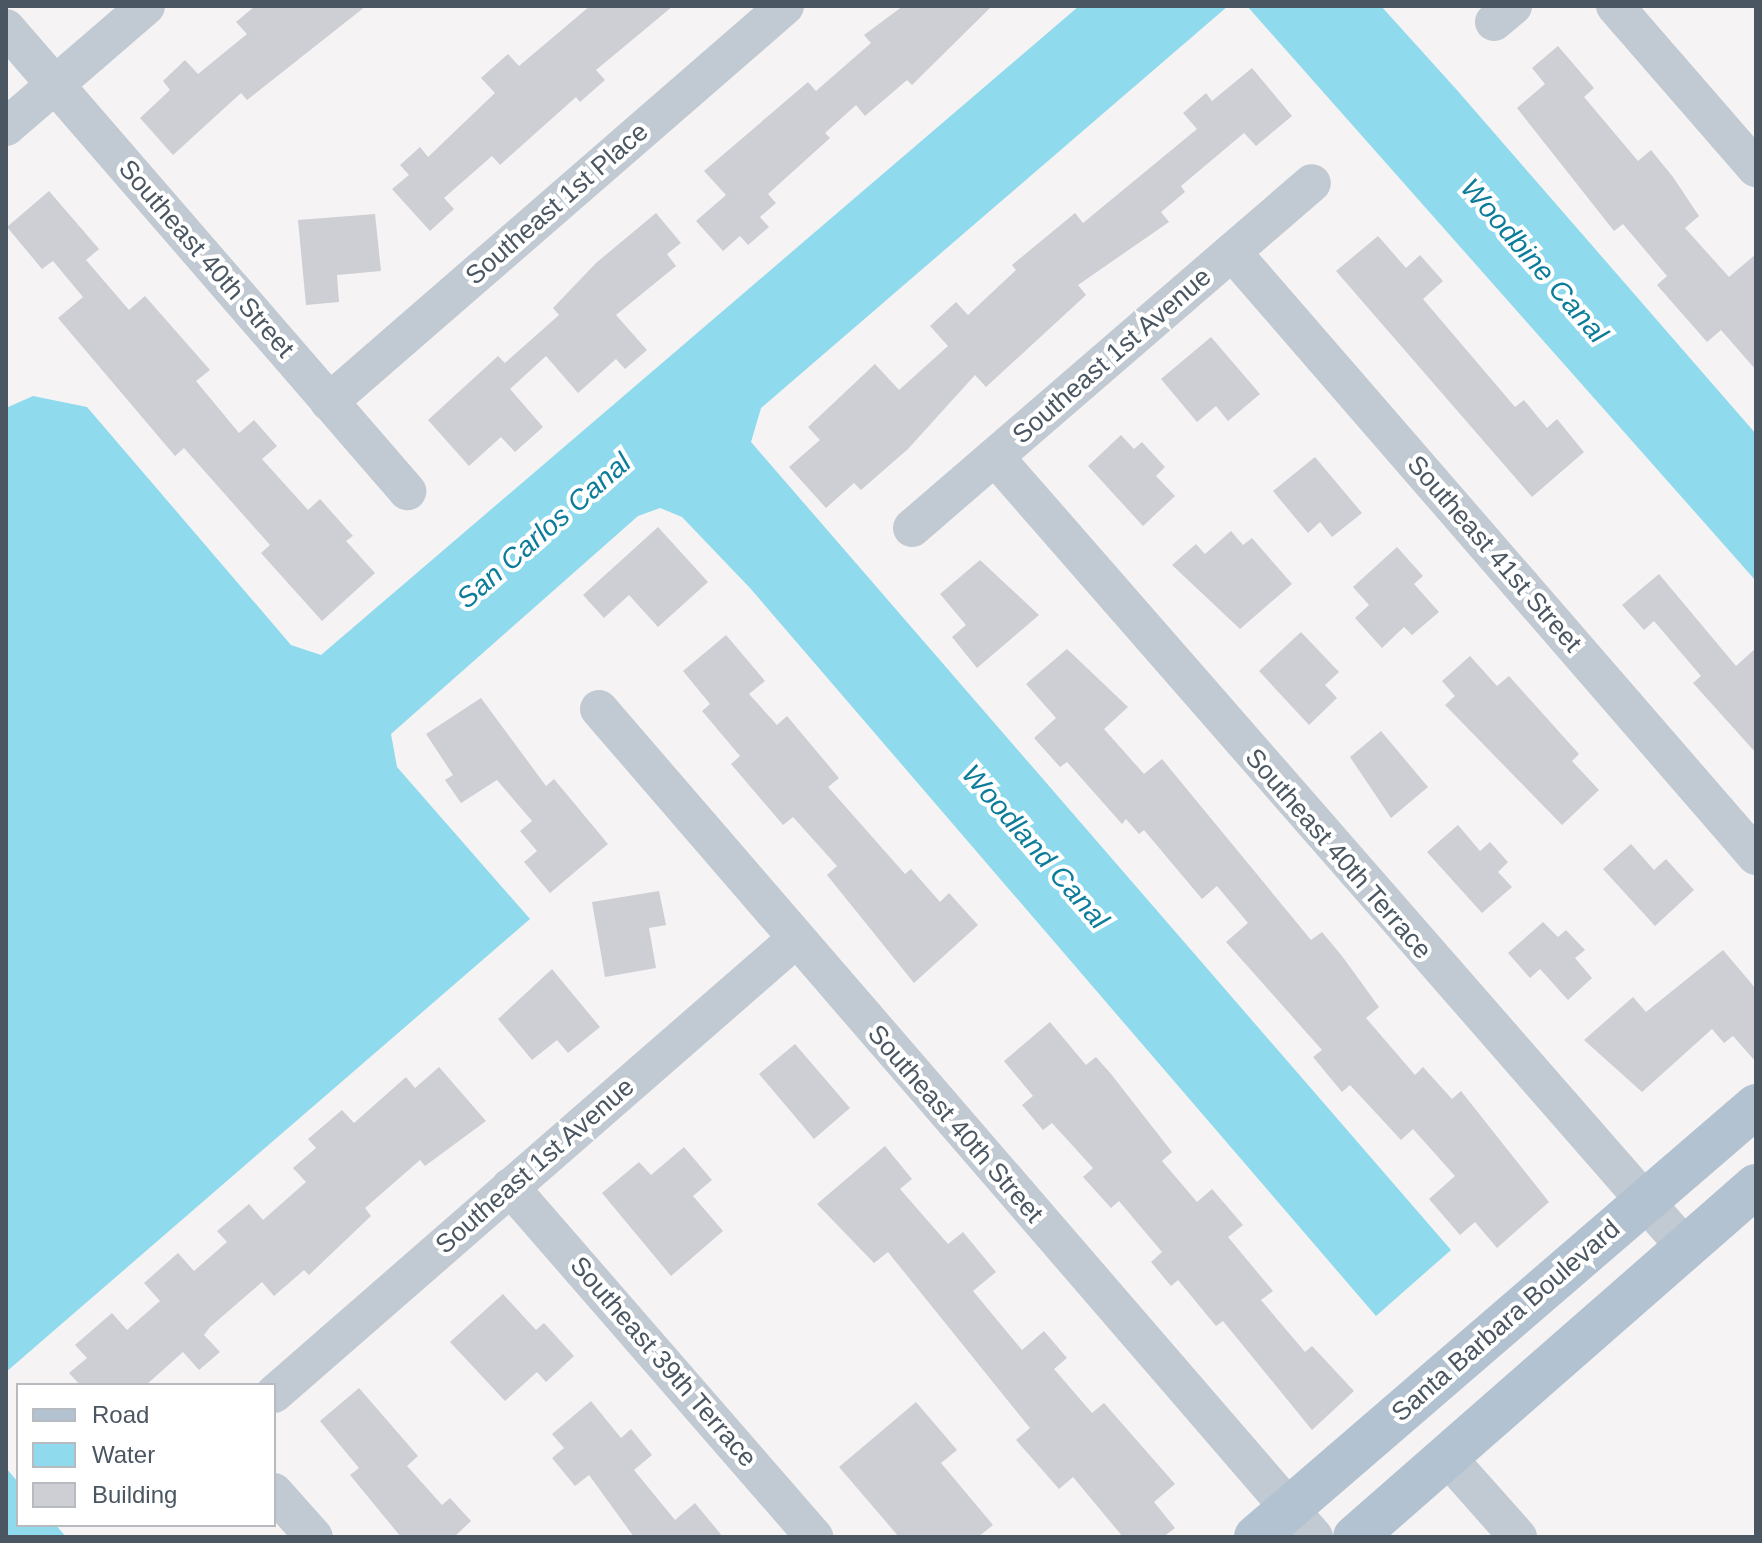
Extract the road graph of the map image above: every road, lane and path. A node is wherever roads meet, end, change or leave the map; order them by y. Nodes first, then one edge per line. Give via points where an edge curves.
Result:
1 (146, 6) edge
2 (785, 6) edge
3 (1615, 6) edge
4 (6, 28) edge
5 (54, 84) junction
6 (6, 127) edge
7 (1756, 168) edge
8 (1312, 183) dead end
9 (1232, 252) junction
10 (329, 402) junction
11 (995, 457) junction
12 (407, 491) dead end
13 (912, 528) dead end
14 (599, 709) dead end
15 (1756, 856) edge
16 (796, 939) junction
17 (1756, 1106) edge
18 (1756, 1186) edge
19 (510, 1187) junction
20 (1643, 1202) junction
21 (1686, 1248) junction
22 (276, 1392) edge
23 (1447, 1457) junction
24 (276, 1494) edge
25 (1302, 1522) edge
26 (314, 1537) edge
27 (814, 1537) edge
28 (1256, 1537) edge
29 (1355, 1537) edge
30 (1518, 1537) edge

1 - 5 street
2 - 10 street, Southeast 1st Place
3 - 7 street
4 - 5 street, Southeast 40th Street
5 - 6 street
5 - 10 street, Southeast 40th Street
8 - 9 street, Southeast 1st Avenue
9 - 11 street, Southeast 1st Avenue
9 - 15 street, Southeast 41st Street
10 - 12 street, Southeast 40th Street
11 - 13 street, Southeast 1st Avenue
11 - 20 street, Southeast 40th Terrace
14 - 16 street, Southeast 40th Street
16 - 19 street, Southeast 1st Avenue
16 - 25 street, Southeast 40th Street
17 - 20 main road, Santa Barbara Boulevard
18 - 21 main road
19 - 22 street, Southeast 1st Avenue
19 - 27 street, Southeast 39th Terrace
20 - 21 street, Southeast 40th Terrace
20 - 25 main road, Santa Barbara Boulevard
21 - 23 main road
23 - 29 main road
23 - 30 street
24 - 26 street
25 - 28 main road, Santa Barbara Boulevard

